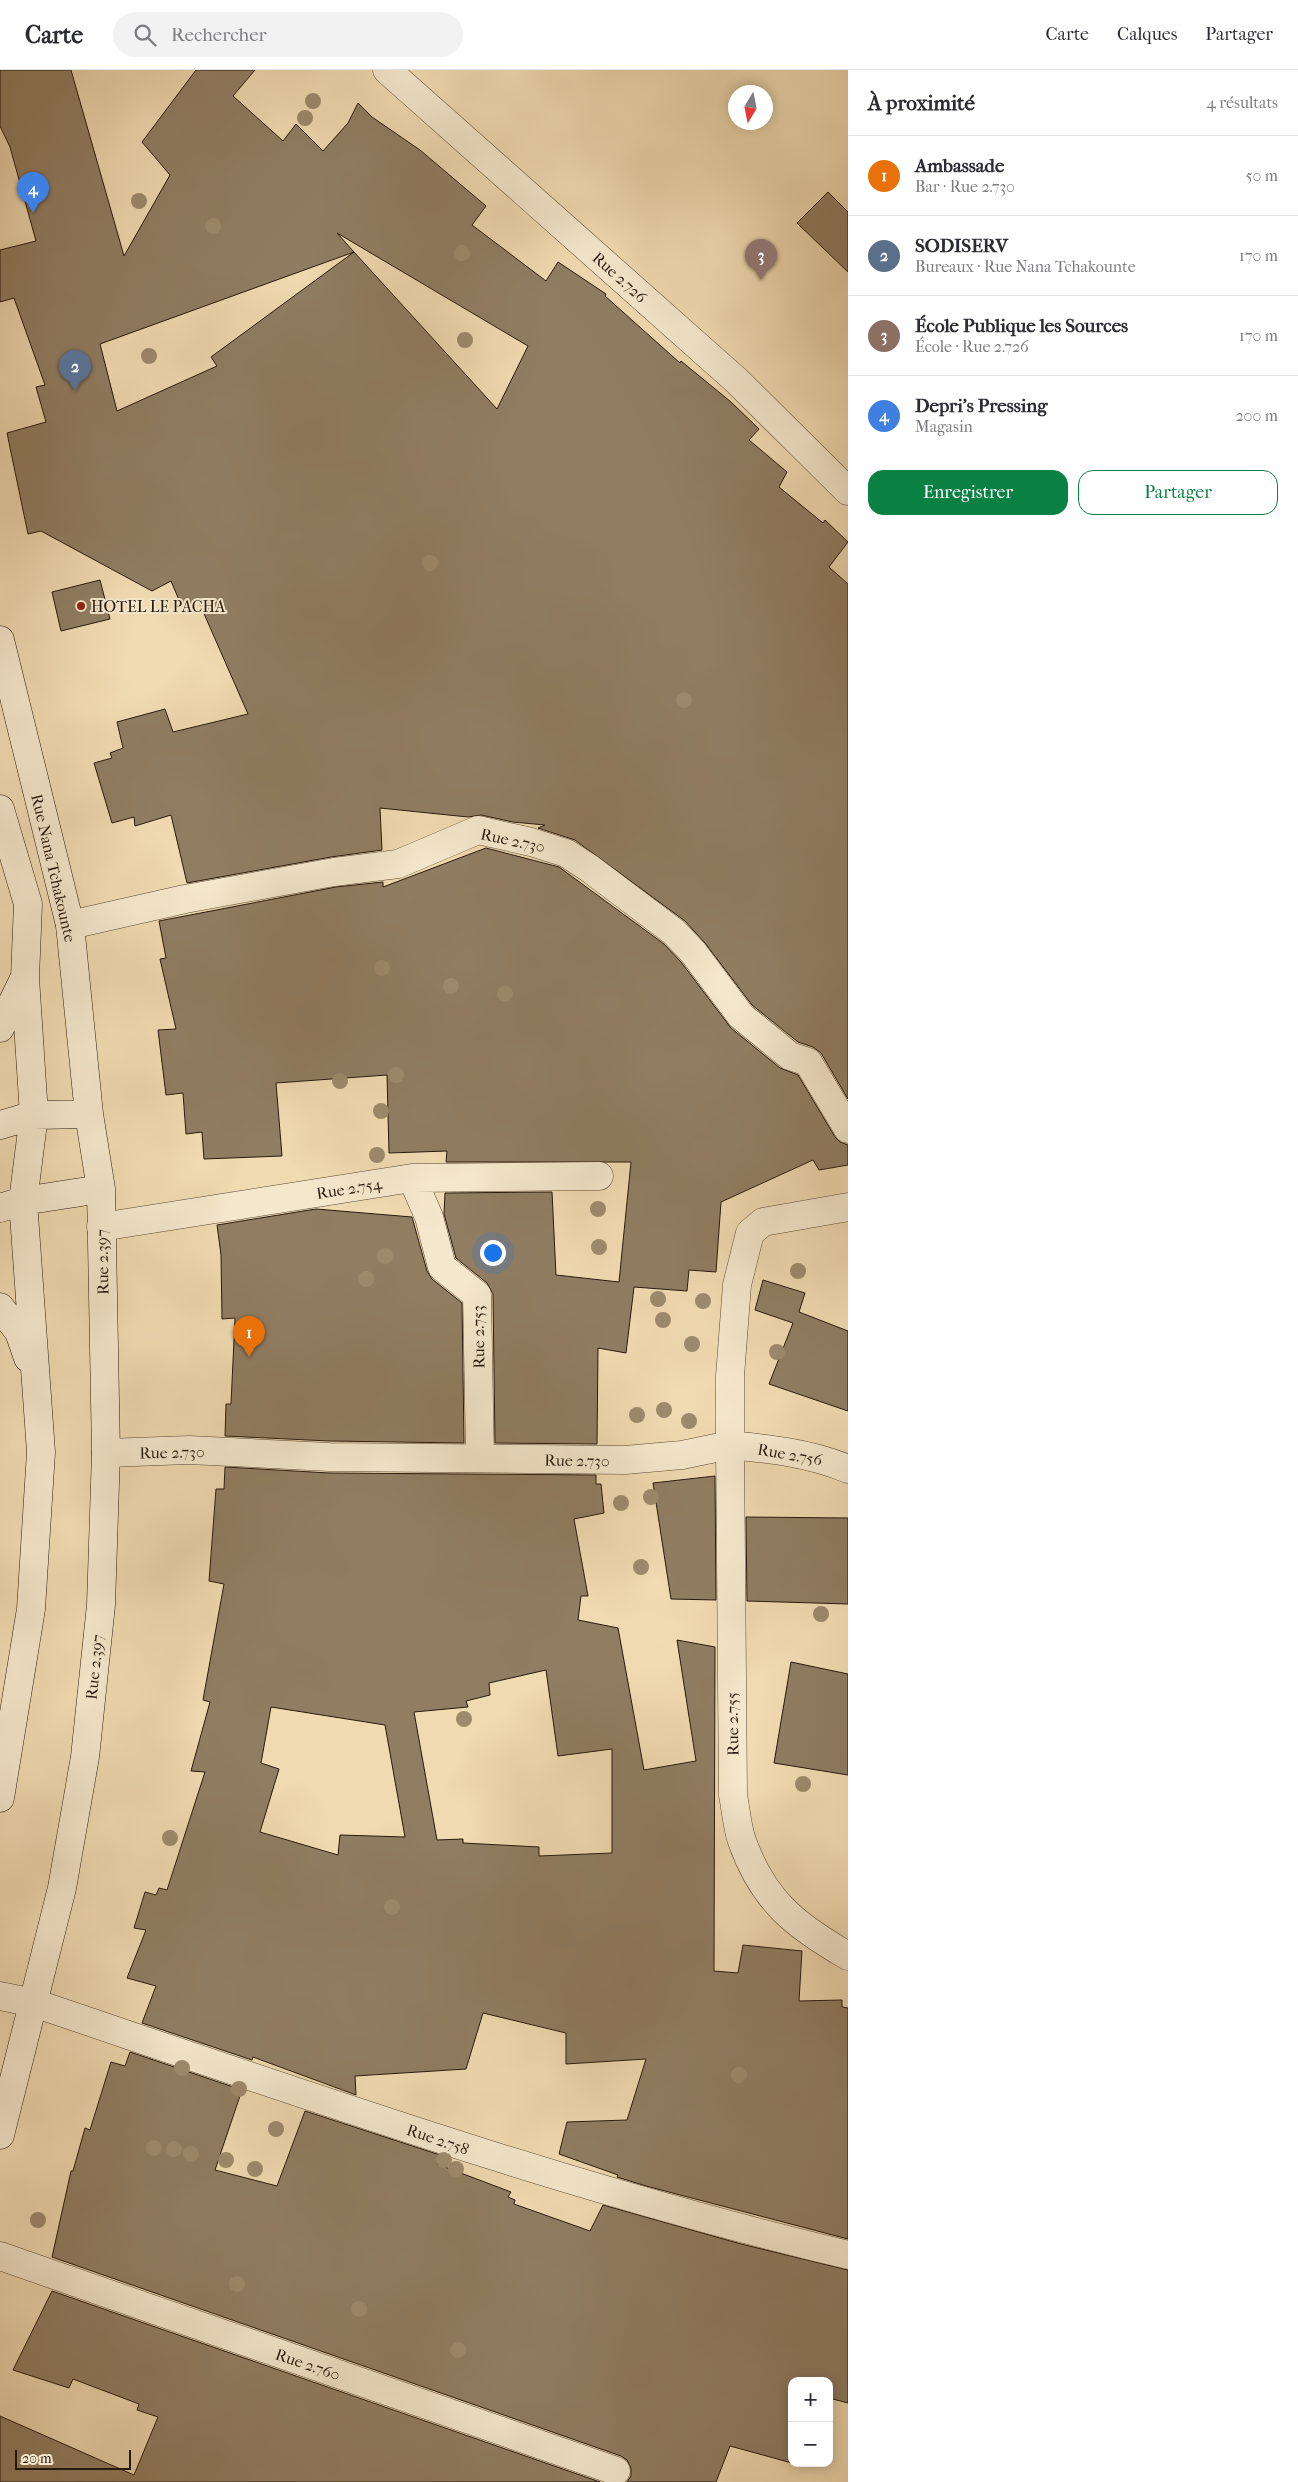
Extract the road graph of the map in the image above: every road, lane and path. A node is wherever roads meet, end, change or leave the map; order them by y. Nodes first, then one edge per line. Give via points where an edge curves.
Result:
1 (387, 70) edge
2 (848, 491) edge
3 (0, 640) edge
4 (0, 809) edge
5 (70, 925) junction
6 (25, 978) junction
7 (0, 1028) edge
8 (34, 1114) junction
9 (89, 1114) junction
10 (0, 1125) edge
11 (848, 1129) edge
12 (599, 1176) dead end
13 (412, 1178) junction
14 (101, 1189) junction
15 (12, 1204) edge
16 (848, 1207) edge
17 (101, 1226) junction
18 (0, 1307) edge
19 (36, 1380) junction
20 (730, 1445) junction
21 (106, 1453) junction
22 (480, 1458) junction
23 (848, 1469) edge
24 (0, 1798) edge
25 (848, 1956) edge
26 (0, 1996) edge
27 (34, 2003) junction
28 (0, 2135) edge
29 (848, 2255) edge
30 (0, 2256) edge
31 (616, 2470) dead end

1 - 2 street, Rue 2.726 via 736,380
3 - 5 street, Rue Nana Tchakounte
4 - 6 street, Rue Nana Tchakounte via 28,904
5 - 9 street, Rue Nana Tchakounte
5 - 11 street, Rue 2.730 via 185,898 398,864 478,830 531,842 566,853 674,932 741,1016 790,1056 808,1062
6 - 7 street
6 - 8 street, Rue Nana Tchakounte
8 - 9 street
8 - 10 street
8 - 15 street, Rue Nana Tchakounte
9 - 14 street, Rue Nana Tchakounte
12 - 13 street, Rue 2.754
13 - 17 street, Rue 2.754
13 - 22 street, Rue 2.753 via 429,1217 442,1267 477,1295
14 - 15 street
14 - 17 street, Rue 2.397
15 - 19 street
16 - 20 street via 763,1222 750,1233 737,1285 730,1376
17 - 21 street, Rue 2.397
18 - 19 street via 18,1332
19 - 24 street via 41,1452 30,1609
20 - 22 street, Rue 2.730 via 682,1455 625,1460
20 - 23 street, Rue 2.756 via 770,1448 823,1459
20 - 25 street, Rue 2.755 via 733,1795 741,1839 760,1882 787,1915
21 - 22 street, Rue 2.730 via 188,1450 329,1457
21 - 27 street, Rue 2.397 via 101,1605 85,1757 62,1888
26 - 27 street, Rue 2.758
27 - 28 street, Rue 2.397
27 - 29 street, Rue 2.758 via 501,2160 753,2232
30 - 31 street, Rue 2.760

